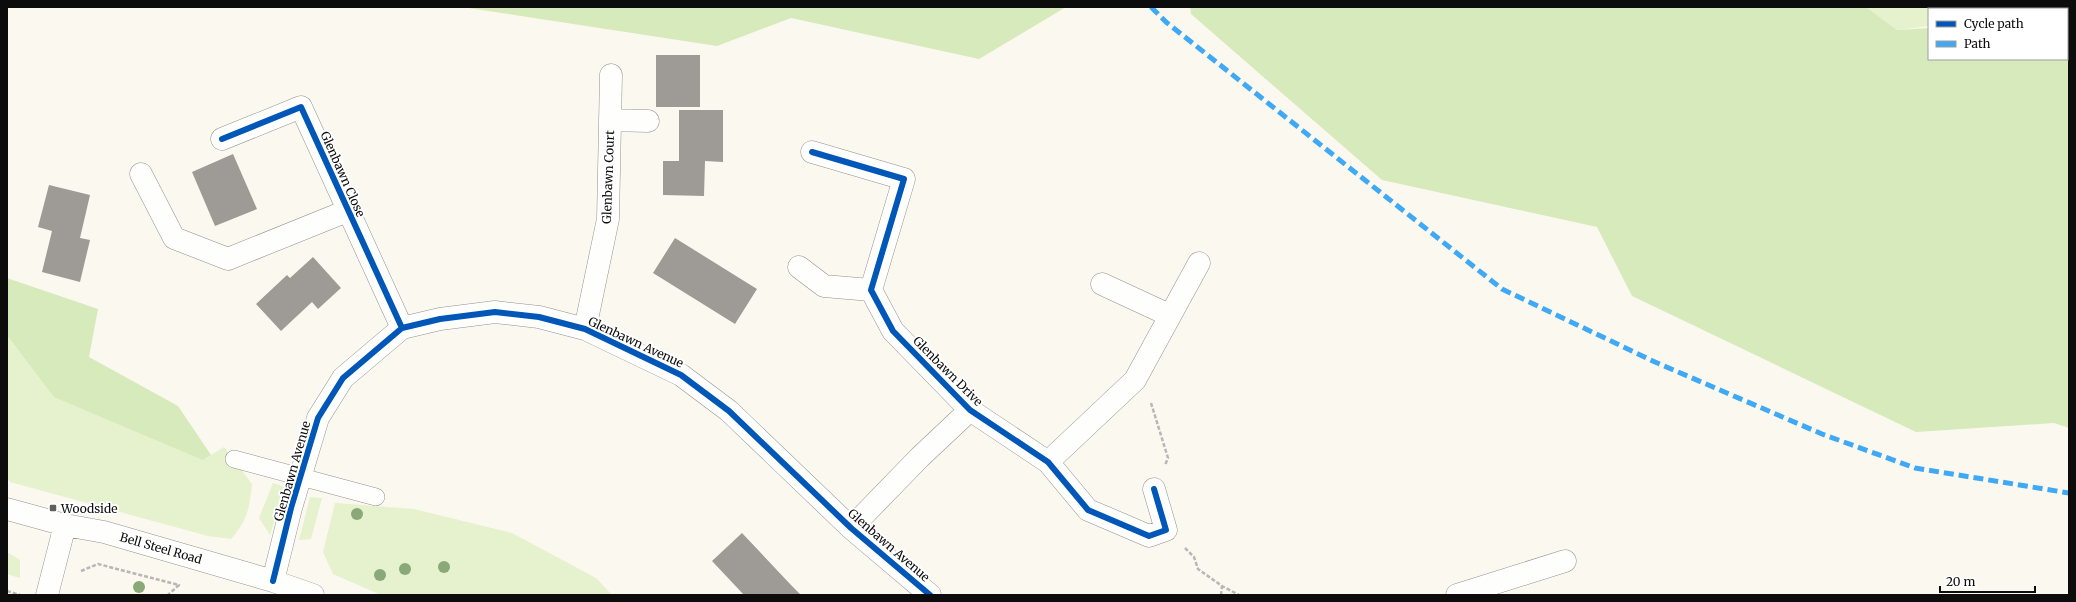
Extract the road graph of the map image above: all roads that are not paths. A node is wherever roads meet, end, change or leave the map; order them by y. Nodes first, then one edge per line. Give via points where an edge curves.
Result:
1 (612, 75) dead end
2 (610, 120) junction
3 (648, 121) dead end
4 (222, 139) dead end
5 (812, 152) dead end
6 (141, 174) dead end
7 (347, 211) junction
8 (1199, 262) dead end
9 (799, 267) dead end
10 (1102, 284) dead end
11 (871, 290) junction
12 (1169, 315) junction
13 (402, 328) junction
14 (585, 329) junction
15 (970, 410) junction
16 (234, 459) dead end
17 (1048, 462) junction
18 (301, 477) junction
19 (1154, 489) road end
20 (376, 497) dead end
21 (7, 509) edge
22 (65, 526) junction
23 (851, 528) junction
24 (1565, 561) dead end
25 (273, 581) junction
26 (47, 595) edge
27 (313, 595) edge
28 (930, 595) edge
29 (1458, 595) edge

1 - 2 street, Glenbawn Court
2 - 3 street, Glenbawn Court
2 - 14 street, Glenbawn Court via 608,219
4 - 7 street, Glenbawn Close via 301,106
5 - 11 street via 904,179
6 - 7 street via 174,238 228,258
7 - 13 street, Glenbawn Close
8 - 12 street
9 - 11 street via 824,286
10 - 12 street
11 - 15 street, Glenbawn Drive via 893,331
12 - 17 street via 1135,380
13 - 14 street, Glenbawn Avenue via 440,319 496,312 539,317
13 - 18 street, Glenbawn Avenue via 343,378 318,418
14 - 23 street, Glenbawn Avenue via 681,375 729,411
15 - 17 street, Glenbawn Drive
15 - 23 street, Glenbawn Drive
16 - 18 lane
17 - 19 street, Glenbawn Drive via 1088,510 1149,536 1166,530
18 - 20 lane
18 - 25 street, Glenbawn Avenue
21 - 22 street, Bell Steel Road
22 - 25 street, Bell Steel Road via 104,532
22 - 26 street
23 - 28 street, Glenbawn Avenue
24 - 29 street
25 - 27 street, Bell Steel Road

